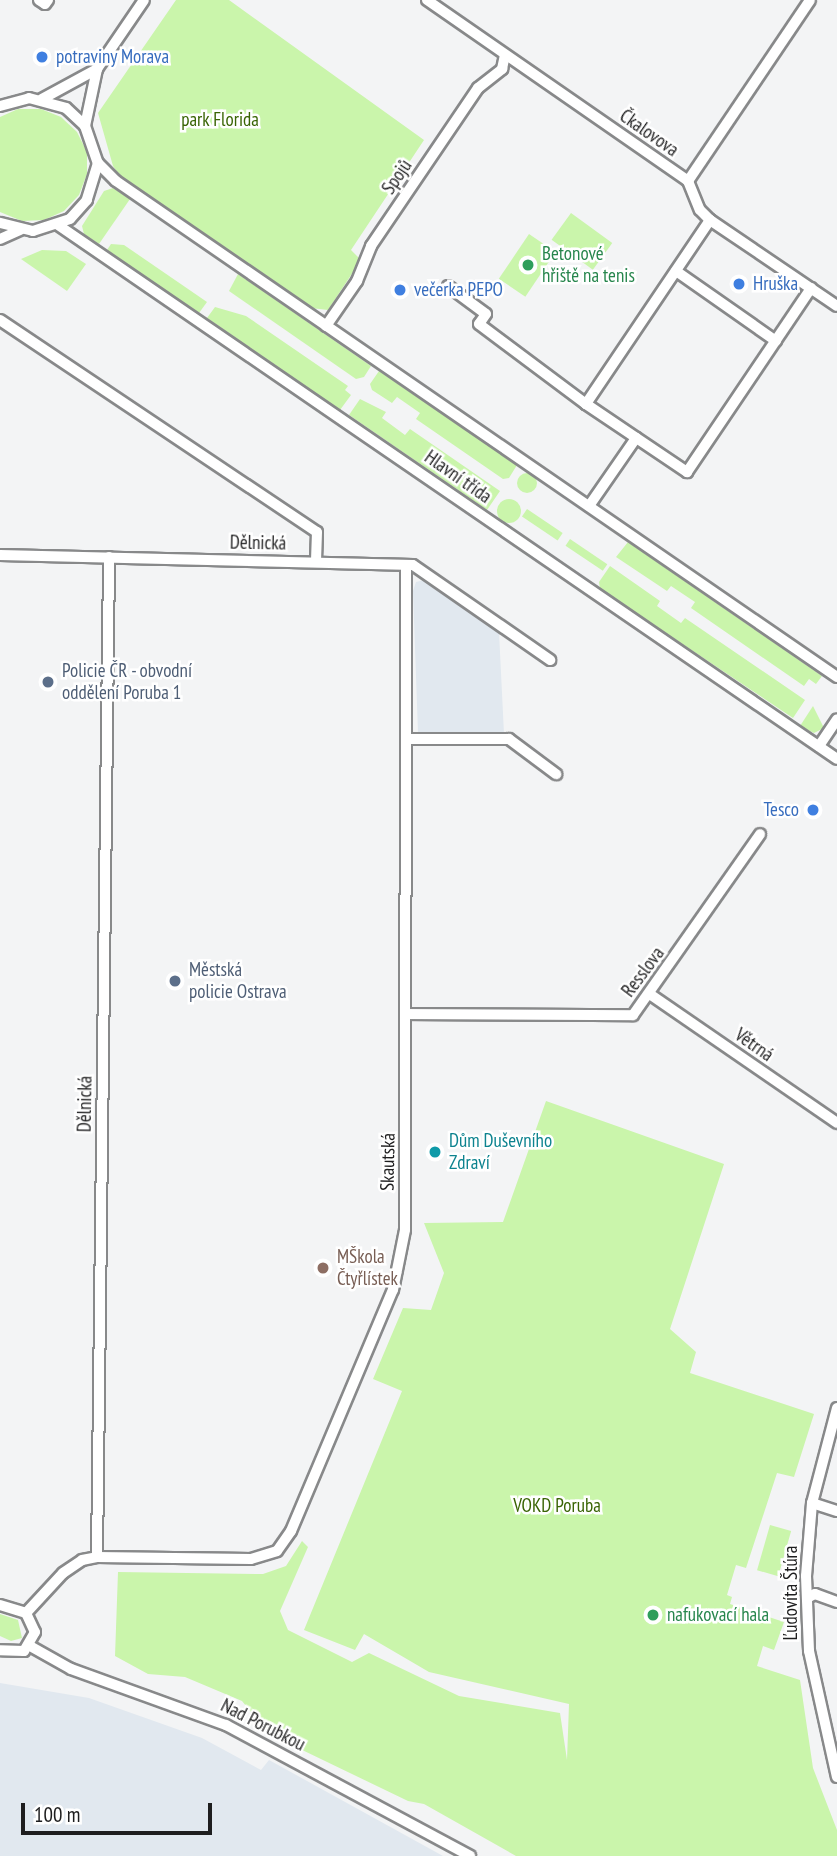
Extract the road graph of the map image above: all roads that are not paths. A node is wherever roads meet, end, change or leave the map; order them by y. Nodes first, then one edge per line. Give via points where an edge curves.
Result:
1 (39, 0) edge
2 (48, 0) edge
3 (144, 0) edge
4 (427, 0) edge
5 (810, 0) edge
6 (505, 55) junction
7 (97, 69) junction
8 (42, 99) junction
9 (1, 104) edge
10 (85, 126) junction
11 (98, 163) junction
12 (688, 181) junction
13 (710, 220) junction
14 (0, 223) edge
15 (58, 225) junction
16 (20, 230) junction
17 (0, 239) edge
18 (676, 271) junction
19 (449, 286) dead end
20 (811, 288) junction
21 (837, 306) edge
22 (0, 320) edge
23 (326, 326) junction
24 (776, 341) junction
25 (586, 404) junction
26 (636, 438) junction
27 (589, 506) junction
28 (0, 555) edge
29 (109, 557) junction
30 (316, 561) junction
31 (406, 566) junction
32 (551, 660) dead end
33 (837, 677) edge
34 (837, 719) edge
35 (407, 739) junction
36 (819, 746) junction
37 (837, 759) edge
38 (556, 774) dead end
39 (760, 834) dead end
40 (651, 995) junction
41 (407, 1014) junction
42 (837, 1123) edge
43 (837, 1408) edge
44 (812, 1503) junction
45 (837, 1511) edge
46 (97, 1557) junction
47 (807, 1598) junction
48 (837, 1602) edge
49 (0, 1605) edge
50 (26, 1613) junction
51 (30, 1646) junction
52 (0, 1650) edge
53 (837, 1777) edge
54 (470, 1856) edge

1 - 2 street via 45,4
3 - 7 street
4 - 6 street, Čkalovova
5 - 12 street
6 - 12 street, Čkalovova
6 - 23 street, Spojů via 502,69 478,88 371,246 357,281
7 - 8 street
7 - 10 street
8 - 9 street
8 - 10 street via 66,108
10 - 11 street
11 - 15 street via 88,200
11 - 23 street via 116,181
12 - 13 street, Čkalovova via 699,210
13 - 18 street
13 - 20 street, Čkalovova
14 - 16 street
15 - 16 street
15 - 36 street, Hlavní třída
16 - 17 street
18 - 24 street
18 - 25 street
19 - 25 street via 486,314 479,324
20 - 21 street, Čkalovova
20 - 24 street
22 - 30 street via 317,532
23 - 27 street
24 - 26 street via 687,472
25 - 26 street
26 - 27 street
27 - 33 street
28 - 29 street, Dělnická
29 - 30 street, Dělnická
29 - 46 street, Dělnická
30 - 31 street, Dělnická
31 - 32 street via 413,565
31 - 35 street, Skautská
34 - 36 street
35 - 38 street via 509,739
35 - 41 street, Skautská
36 - 37 street, Hlavní třída
39 - 40 street, Resslova
40 - 41 street, Resslova via 633,1015
40 - 42 street, Větrná
41 - 46 street, Skautská via 401,1259 381,1321 291,1531 278,1551 251,1559
43 - 44 street, Ľudovíta Štúra
44 - 45 street
44 - 47 street, Ľudovíta Štúra
46 - 50 street via 73,1565
47 - 48 street via 815,1594
47 - 53 street, Ľudovíta Štúra via 815,1691
49 - 50 street
50 - 51 street via 34,1629
51 - 52 street via 18,1653
51 - 54 street, Nad Porubkou via 71,1668 226,1725

